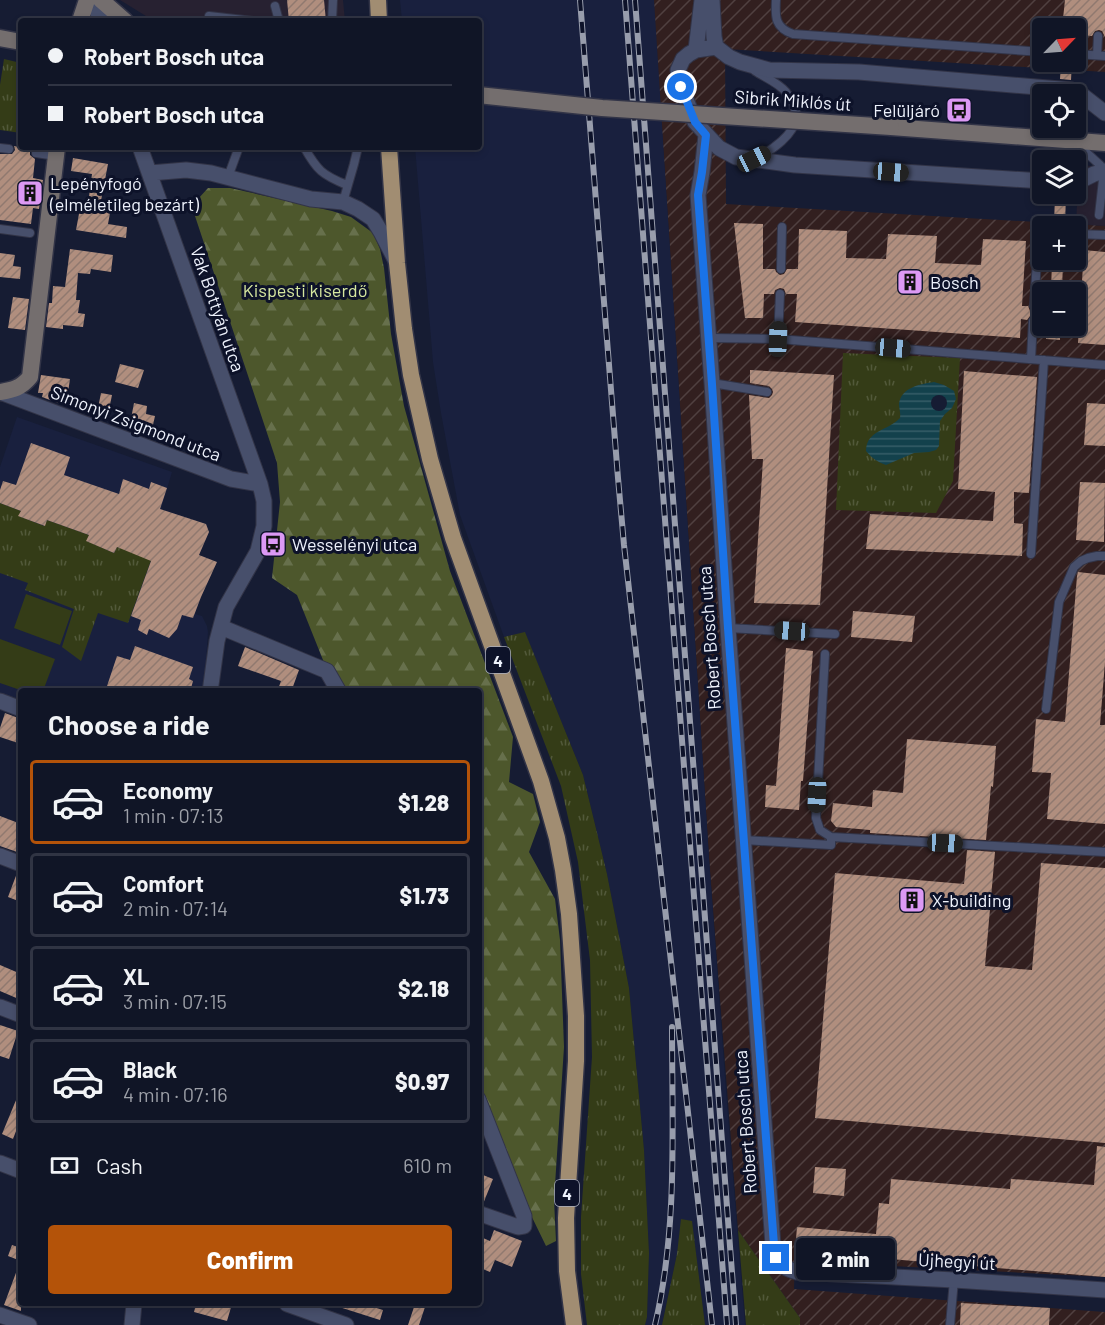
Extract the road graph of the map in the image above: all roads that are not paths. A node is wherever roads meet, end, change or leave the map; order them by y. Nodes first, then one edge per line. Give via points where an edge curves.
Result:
1 (87, 0) edge
2 (94, 0) edge
3 (101, 0) edge
4 (378, 0) edge
5 (702, 0) edge
6 (712, 0) edge
7 (776, 0) edge
8 (331, 1) edge
9 (275, 6) dead end
10 (209, 16) dead end
11 (81, 18) edge
12 (100, 18) edge
13 (122, 18) edge
14 (227, 18) edge
15 (278, 18) edge
16 (332, 18) edge
17 (379, 18) edge
18 (1098, 36) dead end
19 (0, 38) edge
20 (18, 41) edge
21 (716, 47) junction
22 (696, 50) junction
23 (1032, 51) edge
24 (1086, 55) edge
25 (1101, 56) edge
26 (740, 62) junction
27 (482, 95) edge
28 (1105, 113) edge
29 (706, 135) junction
30 (1073, 141) junction
31 (1105, 143) edge
32 (141, 150) edge
33 (149, 150) edge
34 (238, 150) edge
35 (306, 150) edge
36 (357, 150) edge
37 (389, 150) edge
38 (56, 152) edge
39 (36, 153) dead end
40 (736, 157) junction
41 (754, 159) junction
42 (1104, 171) edge
43 (702, 172) junction
44 (150, 173) junction
45 (228, 177) junction
46 (1086, 179) edge
47 (1032, 180) edge
48 (347, 185) junction
49 (343, 202) junction
50 (1099, 215) dead end
51 (782, 227) dead end
52 (0, 229) edge
53 (30, 233) dead end
54 (1086, 234) edge
55 (1105, 235) edge
56 (397, 262) junction
57 (781, 269) dead end
58 (780, 294) dead end
59 (1032, 336) edge
60 (708, 338) junction
61 (778, 339) junction
62 (1031, 360) junction
63 (1044, 360) junction
64 (1105, 365) edge
65 (712, 384) junction
66 (0, 392) edge
67 (767, 392) dead end
68 (260, 484) junction
69 (1031, 554) dead end
70 (1105, 556) edge
71 (221, 627) junction
72 (728, 628) junction
73 (835, 634) dead end
74 (825, 654) dead end
75 (210, 688) edge
76 (337, 688) edge
77 (0, 701) edge
78 (18, 708) edge
79 (1046, 709) dead end
80 (831, 837) junction
81 (744, 840) junction
82 (1105, 852) edge
83 (0, 856) edge
84 (18, 863) edge
85 (0, 1008) edge
86 (18, 1014) edge
87 (482, 1109) edge
88 (0, 1163) edge
89 (18, 1170) edge
90 (482, 1214) edge
91 (776, 1258) joint
92 (954, 1280) junction
93 (1105, 1290) edge
94 (134, 1306) edge
95 (293, 1306) edge
96 (0, 1315) edge
97 (29, 1325) edge
98 (132, 1325) edge
99 (346, 1325) edge
100 (574, 1325) edge
101 (950, 1325) edge

1 - 11 main road
2 - 12 street
3 - 13 main road
4 - 17 main road
5 - 22 street
6 - 21 street
7 - 23 lane via 780,26 793,34
8 - 16 lane
9 - 15 lane
10 - 14 lane
18 - 25 lane
19 - 20 main road
21 - 22 street
21 - 26 street
22 - 29 street via 683,59 678,70 695,122
24 - 25 lane
26 - 28 street via 769,70 859,72 1072,90
26 - 41 lane via 785,90 796,117 781,142
27 - 30 main road, Sibrik Miklós út, bridge via 602,108
29 - 40 street
29 - 43 street, Robert Bosch utca
30 - 31 main road, Sibrik Miklós út
30 - 42 lane
32 - 44 street, Vak Bottyán utca
33 - 44 street
34 - 45 lane
35 - 48 lane via 314,165 329,178
36 - 48 lane
37 - 56 main road, 4
38 - 39 lane
38 - 66 main road, Simonyi Zsigmond utca via 30,378 15,390
40 - 41 street
40 - 43 street
41 - 47 street
42 - 46 street
42 - 50 lane
43 - 60 street, Robert Bosch utca via 698,195
44 - 45 street via 186,170
44 - 68 street, Vak Bottyán utca
45 - 49 street via 311,199
48 - 49 lane
49 - 56 street via 373,219
51 - 57 lane
52 - 53 lane
54 - 55 lane
56 - 100 main road, 4 via 411,375 430,459 453,538 541,781 563,870 576,1016 566,1218
58 - 61 lane
59 - 62 lane
60 - 61 lane
60 - 65 street, Robert Bosch utca
61 - 62 lane
62 - 63 lane
63 - 64 lane
63 - 69 lane
65 - 67 lane
65 - 72 street, Robert Bosch utca
66 - 68 street, Simonyi Zsigmond utca via 231,479
68 - 71 street, Vak Bottyán utca via 264,526 258,551 226,607
70 - 79 lane via 1088,558 1074,567 1059,602
71 - 75 street, Vak Bottyán utca
71 - 76 street via 327,670
72 - 73 lane
72 - 81 street, Robert Bosch utca
74 - 80 lane via 816,818 820,830
77 - 78 street
80 - 81 lane via 831,845
80 - 82 lane
81 - 91 street, Robert Bosch utca
83 - 84 street
85 - 86 street
87 - 90 street via 524,1216 524,1226
88 - 89 street
91 - 92 street, Újhegyi út via 784,1268 797,1272
92 - 93 street, Újhegyi út
92 - 101 lane
94 - 98 street
95 - 99 street
96 - 97 street

